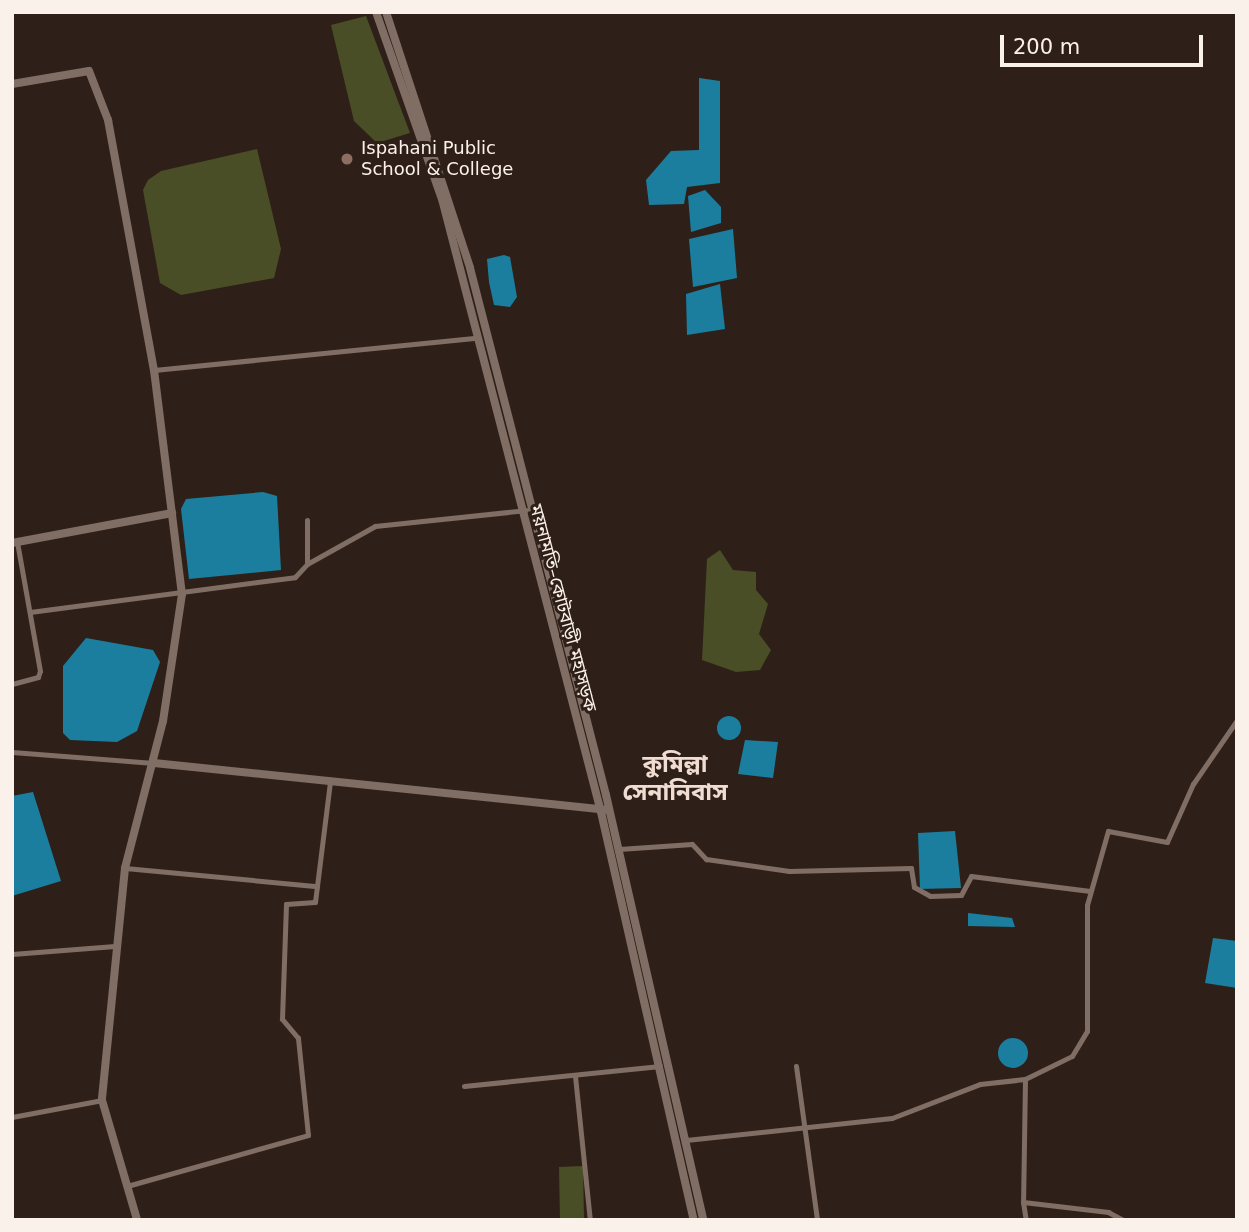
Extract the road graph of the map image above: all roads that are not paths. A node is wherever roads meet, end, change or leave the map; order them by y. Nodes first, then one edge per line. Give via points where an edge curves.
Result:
1 (376, 12) edge
2 (386, 12) edge
3 (12, 84) edge
4 (445, 198) junction
5 (476, 338) junction
6 (154, 370) junction
7 (525, 510) junction
8 (172, 513) junction
9 (307, 520) dead end
10 (15, 543) edge
11 (307, 564) junction
12 (182, 593) junction
13 (30, 612) junction
14 (12, 684) edge
15 (1237, 720) edge
16 (12, 752) edge
17 (154, 763) junction
18 (330, 777) junction
19 (605, 811) junction
20 (619, 849) junction
21 (125, 868) junction
22 (317, 886) junction
23 (1090, 891) junction
24 (115, 946) junction
25 (12, 954) edge
26 (660, 1066) junction
27 (796, 1066) dead end
28 (575, 1076) junction
29 (1025, 1079) junction
30 (464, 1086) dead end
31 (102, 1100) junction
32 (12, 1117) edge
33 (802, 1125) junction
34 (686, 1140) junction
35 (127, 1186) junction
36 (1023, 1202) junction
37 (137, 1220) edge
38 (590, 1220) edge
39 (694, 1220) edge
40 (704, 1220) edge
41 (817, 1220) edge
42 (1026, 1220) edge
43 (1123, 1220) edge

1 - 4 main road, ময়নামতি–কোটবাড়ী মহাসড়ক
2 - 4 main road, ময়নামতি–কোটবাড়ী মহাসড়ক
3 - 6 main road via 89,71 123,181
4 - 5 main road, ময়নামতি–কোটবাড়ী মহাসড়ক
4 - 7 main road, ময়নামতি–কোটবাড়ী মহাসড়ক
5 - 6 street
5 - 7 main road, ময়নামতি–কোটবাড়ী মহাসড়ক
6 - 8 main road
7 - 11 street via 375,526
7 - 19 main road, ময়নামতি–কোটবাড়ী মহাসড়ক
8 - 10 main road
8 - 12 main road
9 - 11 street
10 - 13 street
11 - 12 street via 295,577
12 - 13 street
12 - 17 main road
13 - 14 street via 40,674
15 - 23 street via 1193,784 1169,841 1109,829
16 - 17 street
17 - 18 main road
17 - 21 main road
18 - 19 main road
18 - 22 street
19 - 20 main road, ময়নামতি–কোটবাড়ী মহাসড়ক
19 - 26 main road, ময়নামতি–কোটবাড়ী মহাসড়ক
20 - 23 street via 692,844 706,859 789,872 911,868 914,887 930,896 961,895 971,876
20 - 34 main road, ময়নামতি–কোটবাড়ী মহাসড়ক
21 - 22 street
21 - 24 main road
22 - 35 street via 315,902 286,904 282,1019 298,1038 308,1135
23 - 29 street via 1083,942 1087,1031 1081,1048
24 - 25 street
24 - 31 main road
26 - 28 street
26 - 39 main road, ময়নামতি–কোটবাড়ী মহাসড়ক
27 - 33 street
28 - 30 street
28 - 38 street
29 - 33 street via 980,1084 892,1118
29 - 36 street
31 - 32 street
31 - 35 main road
33 - 34 street
33 - 41 street
34 - 40 main road, ময়নামতি–কোটবাড়ী মহাসড়ক
35 - 37 main road
36 - 42 street
36 - 43 street via 1108,1212

